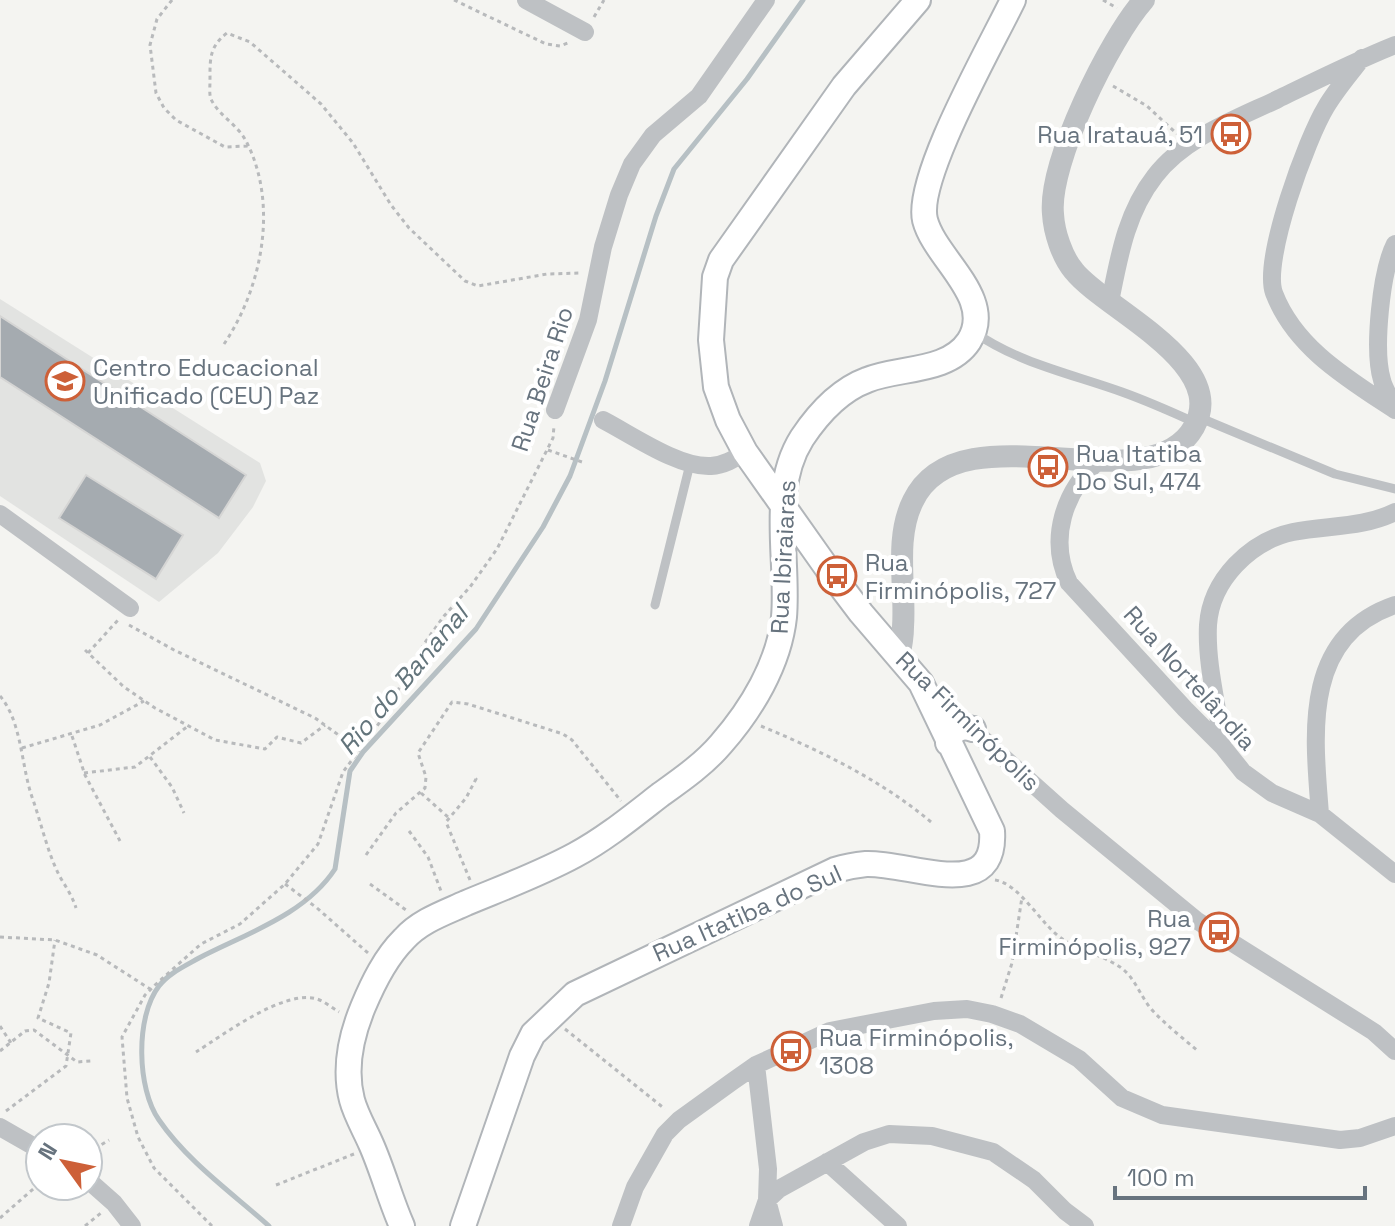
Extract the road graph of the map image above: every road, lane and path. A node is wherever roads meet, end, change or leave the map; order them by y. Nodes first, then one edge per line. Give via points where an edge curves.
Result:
1 (172, 0) edge
2 (526, 0) edge
3 (766, 0) edge
4 (918, 0) edge
5 (1013, 0) edge
6 (1144, 0) edge
7 (585, 32) dead end
8 (1395, 45) edge
9 (1362, 58) junction
10 (1096, 76) junction
11 (1189, 144) junction
12 (248, 146) junction
13 (1395, 244) edge
14 (597, 272) junction
15 (1110, 302) junction
16 (973, 331) junction
17 (224, 344) dead end
18 (1395, 409) edge
19 (555, 410) joint
20 (603, 420) dead end
21 (1197, 420) junction
22 (548, 450) junction
23 (745, 452) junction
24 (1099, 460) junction
25 (582, 462) dead end
26 (690, 464) junction
27 (1395, 489) edge
28 (782, 507) junction
29 (1395, 512) edge
30 (0, 514) edge
31 (903, 592) junction
32 (655, 605) dead end
33 (1395, 605) edge
34 (124, 614) junction
35 (879, 634) junction
36 (899, 657) junction
37 (921, 683) junction
38 (0, 696) edge
39 (144, 701) junction
40 (741, 718) junction
41 (325, 725) junction
42 (188, 726) junction
43 (973, 729) junction
44 (72, 734) junction
45 (948, 743) junction
46 (1223, 747) junction
47 (20, 748) junction
48 (359, 750) junction
49 (150, 757) junction
50 (84, 773) junction
51 (473, 777) dead end
52 (421, 793) junction
53 (184, 813) dead end
54 (1320, 814) junction
55 (633, 815) junction
56 (448, 817) junction
57 (931, 822) dead end
58 (409, 831) dead end
59 (120, 841) dead end
60 (366, 855) dead end
61 (978, 871) junction
62 (1395, 874) edge
63 (285, 884) junction
64 (370, 884) dead end
65 (1022, 897) junction
66 (479, 898) junction
67 (76, 908) dead end
68 (448, 911) junction
69 (424, 923) junction
70 (0, 937) edge
71 (55, 940) junction
72 (384, 965) junction
73 (149, 991) junction
74 (550, 1016) junction
75 (998, 1016) junction
76 (357, 1023) junction
77 (0, 1026) edge
78 (11, 1043) junction
79 (0, 1051) edge
80 (1395, 1051) edge
81 (196, 1052) dead end
82 (1199, 1052) dead end
83 (68, 1056) junction
84 (91, 1061) dead end
85 (756, 1065) junction
86 (0, 1116) edge
87 (679, 1120) junction
88 (1395, 1126) edge
89 (0, 1127) edge
90 (109, 1140) dead end
91 (24, 1141) edge
92 (104, 1143) edge
93 (373, 1147) junction
94 (827, 1162) junction
95 (276, 1185) dead end
96 (104, 1194) edge
97 (24, 1197) edge
98 (767, 1200) junction
99 (0, 1218) edge
100 (132, 1226) edge
101 (212, 1226) edge
102 (402, 1226) edge
103 (463, 1226) edge
104 (621, 1226) edge
105 (758, 1226) edge
106 (774, 1226) edge
107 (898, 1226) edge
108 (1085, 1226) edge

1 - 12 path via 157,19 150,45 156,93 176,120 225,147
2 - 7 street
3 - 14 street, Rua Beira Rio via 699,96 653,135 632,164
4 - 23 main road, Rua Firminópolis via 844,86 719,266 712,363 728,420
5 - 16 main road via 926,185 925,220 974,305
6 - 10 street
8 - 9 street
9 - 11 street
9 - 18 street via 1325,108 1295,181 1274,257 1273,289 1319,357
10 - 11 path via 1147,106
10 - 15 street via 1065,152 1053,213 1060,246 1074,271
11 - 15 street via 1154,177 1129,220
12 - 14 path via 210,98 209,59 217,40 227,33 250,42 321,104 409,228 465,281 488,285
12 - 17 path via 263,209 261,252 251,295
13 - 18 street via 1381,295 1379,327 1381,378
14 - 19 street, Rua Beira Rio via 588,320
15 - 21 street via 1186,367 1200,398
16 - 21 lane via 1035,363
16 - 28 main road, Rua Ibiraiaras via 969,342 950,356 873,377 830,404 793,454
19 - 22 path, Rua Beira Rio
20 - 26 street
21 - 24 street via 1183,441 1157,456
21 - 27 lane via 1335,474
22 - 25 path
22 - 48 path, Rua Beira Rio via 497,549 431,634
23 - 26 street via 728,463
23 - 28 main road, Rua Firminópolis
24 - 31 street via 985,458 939,469 912,503
24 - 46 street, Rua Nortelândia via 1075,488 1060,523 1062,568 1082,598
26 - 32 lane
28 - 35 main road, Rua Firminópolis
28 - 40 main road, Rua Ibiraiaras via 785,586 780,640
29 - 46 street via 1369,522 1278,535 1233,568 1209,621
30 - 34 street
31 - 35 street
31 - 36 street
33 - 54 street via 1345,638 1321,684 1314,734
34 - 39 path via 86,652
34 - 41 path via 174,650
35 - 36 main road, Rua Firminópolis
36 - 37 main road, Rua Firminópolis
37 - 43 street, Rua Firminópolis
37 - 45 main road
38 - 47 path
39 - 42 path
39 - 44 path
40 - 55 main road, Rua Ibiraiaras via 718,749
40 - 57 path via 853,768
41 - 42 path via 301,743 277,737 265,749 215,740
41 - 48 path
42 - 49 path
43 - 45 main road via 954,731
43 - 80 street, Rua Firminópolis via 1196,920 1374,1032
44 - 47 path
44 - 50 path
45 - 61 main road via 992,831 992,854
46 - 54 street, Rua Nortelândia via 1254,781
47 - 67 path via 59,875
48 - 63 path, Rua Beira Rio via 343,772 318,844
49 - 50 path via 135,767
49 - 53 path
50 - 59 path
51 - 56 path via 466,798
52 - 55 path via 426,777 418,753 449,704 457,702 563,734
52 - 56 path
52 - 60 path via 396,813
54 - 62 street, Rua Nortelândia
55 - 66 main road, Rua Ibiraiaras via 578,854
56 - 66 path
58 - 68 path via 428,857
61 - 65 path via 979,879 1001,881
61 - 74 main road, Rua Itatiba do Sul via 955,875 868,864 835,870 587,987
63 - 72 path
63 - 73 path, Rua Beira Rio via 240,924 201,944
64 - 69 path
65 - 75 path
65 - 82 path via 1064,940 1122,968 1153,1010
66 - 68 main road, Rua Ibiraiaras
68 - 69 main road, Rua Ibiraiaras
69 - 72 main road, Rua Ibiraiaras via 406,936
70 - 71 path
71 - 73 path via 97,955
71 - 83 path via 38,1018 71,1033
72 - 76 main road, Rua Ibiraiaras
73 - 101 path, Rua Beira Rio via 122,1037 127,1098 154,1168
74 - 87 path
74 - 103 main road, Rua Itatiba do Sul via 522,1056
75 - 85 street via 967,1009 882,1019 830,1031
75 - 88 street via 1079,1059 1122,1098 1162,1115 1340,1140
76 - 81 path via 316,998 295,998
76 - 93 main road, Rua Ibiraiaras via 348,1076 352,1103
77 - 78 path
78 - 79 path
78 - 83 path via 34,1030
83 - 84 path
83 - 86 path via 66,1066
85 - 87 street
85 - 98 street
87 - 104 street via 652,1155
89 - 91 street
90 - 92 path
93 - 95 path
93 - 102 main road, Rua Ibiraiaras
94 - 98 street
94 - 107 street
94 - 108 street via 889,1134 932,1136 993,1152
96 - 100 street
97 - 99 path
98 - 105 street
98 - 106 street

